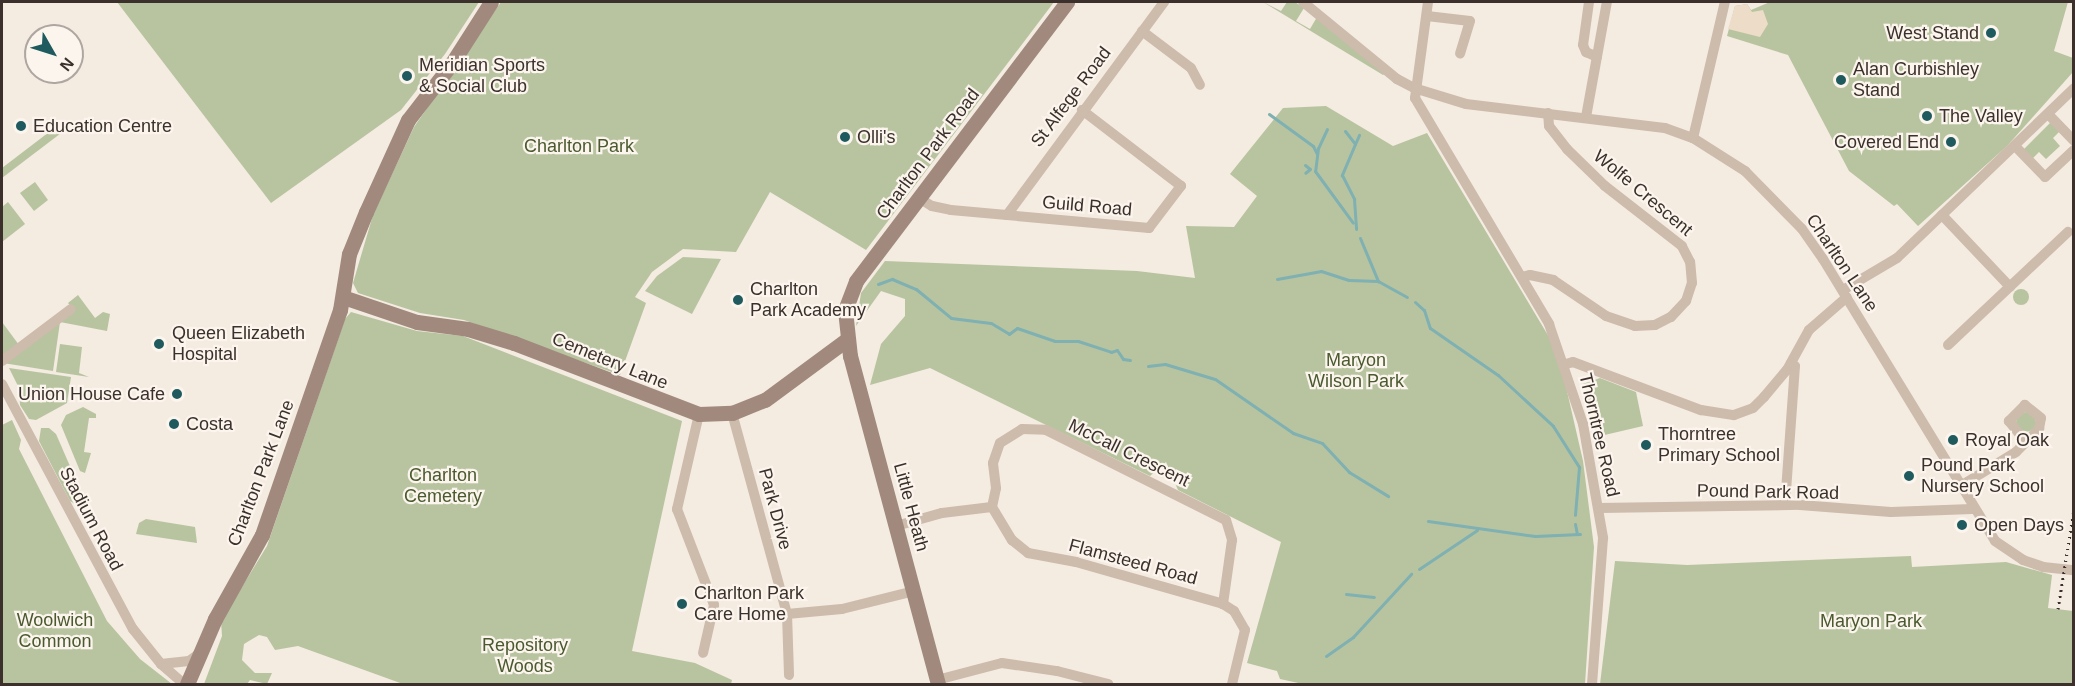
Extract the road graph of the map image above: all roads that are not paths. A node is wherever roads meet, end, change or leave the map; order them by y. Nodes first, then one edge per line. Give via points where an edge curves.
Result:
1 (491, 2) edge
2 (1067, 2) edge
3 (1164, 2) edge
4 (1303, 2) edge
5 (1428, 2) edge
6 (1589, 2) edge
7 (1607, 2) edge
8 (1725, 2) edge
9 (1426, 16) junction
10 (1142, 31) junction
11 (1460, 54) dead end
12 (1598, 57) junction
13 (1200, 85) dead end
14 (1414, 88) junction
15 (2073, 88) edge
16 (1082, 110) junction
17 (1548, 113) junction
18 (2048, 114) junction
19 (1586, 117) junction
20 (1693, 138) junction
21 (2073, 141) edge
22 (2015, 146) junction
23 (2073, 150) edge
24 (920, 198) junction
25 (1007, 215) junction
26 (1942, 215) junction
27 (2068, 232) dead end
28 (1522, 277) junction
29 (2010, 287) junction
30 (1845, 294) junction
31 (343, 297) junction
32 (71, 309) dead end
33 (846, 340) junction
34 (1948, 345) dead end
35 (2, 361) edge
36 (1791, 363) junction
37 (1566, 364) junction
38 (2, 384) edge
39 (732, 413) junction
40 (699, 414) junction
41 (2026, 442) dead end
42 (1959, 487) junction
43 (1785, 505) junction
44 (992, 507) junction
45 (1599, 508) junction
46 (1972, 509) junction
47 (896, 526) junction
48 (2039, 563) junction
49 (2073, 564) edge
50 (2073, 570) edge
51 (914, 591) junction
52 (1223, 604) junction
53 (787, 614) junction
54 (704, 652) dead end
55 (201, 653) junction
56 (161, 664) junction
57 (789, 675) dead end
58 (937, 682) edge
59 (186, 684) edge
60 (1108, 684) edge
61 (1232, 684) edge
62 (1592, 684) edge

1 - 31 street, Charlton Park Lane via 452,63 408,120 349,254
2 - 24 street, Charlton Park Road
3 - 10 street, St Alfege Road
4 - 14 street, Charlton Lane via 1397,79
5 - 9 street
6 - 12 street via 1583,45 1586,52
7 - 12 street
8 - 20 street
9 - 11 street via 1470,21
9 - 14 street
10 - 13 street via 1191,68
10 - 16 street, St Alfege Road
12 - 19 street
14 - 17 street, Charlton Lane via 1466,104
14 - 28 street, Thorntree Road via 1419,108
15 - 18 street
16 - 25 street, St Alfege Road
16 - 25 street, Guild Road via 1181,186 1149,228
17 - 19 street, Charlton Lane
17 - 28 street, Wolfe Crescent via 1554,136 1573,155 1682,246 1690,262 1692,283 1686,301 1671,317 1655,325 1635,326 1606,316 1553,280 1530,274
18 - 21 street
18 - 22 street
19 - 20 street, Charlton Lane via 1642,122
20 - 30 street, Charlton Lane via 1745,171 1771,195 1802,229
22 - 23 street via 2045,177
22 - 26 street
24 - 25 street, Guild Road via 939,208
24 - 33 street, Charlton Park Road via 851,291 845,310
26 - 29 street
26 - 30 street via 1897,258
27 - 29 street
28 - 37 street, Thorntree Road
29 - 34 street
30 - 36 street via 1809,330
30 - 42 street, Charlton Lane
31 - 40 street, Cemetery Lane via 417,322 468,329 514,344
31 - 55 street, Charlton Park Lane via 262,535 215,619
32 - 35 street
33 - 39 street, Cemetery Lane via 765,400
33 - 47 street, Little Heath
36 - 37 street via 1753,408 1725,415 1701,410 1574,362
36 - 43 street via 1795,366
37 - 45 street, Thorntree Road via 1583,424
38 - 56 street, Stadium Road via 119,605
39 - 40 street, Cemetery Lane
39 - 53 street, Park Drive
40 - 54 street via 676,509 712,598
41 - 42 street
42 - 46 street, Charlton Lane
43 - 45 street, Pound Park Road
43 - 46 street, Pound Park Road via 1891,512
44 - 47 street via 942,513
44 - 52 street, Flamsteed Road via 1012,540 1028,553 1076,562
44 - 52 street, McCall Crescent via 996,488 993,463 1000,443 1022,429 1046,430 1226,520 1232,540
45 - 62 street, Thorntree Road via 1604,564
46 - 48 street, Charlton Lane via 2008,553
47 - 51 street, Little Heath
48 - 49 street, Charlton Lane
48 - 50 street, Charlton Lane
51 - 53 street via 842,609
51 - 58 street, Little Heath
52 - 61 street via 1234,611 1245,630
53 - 57 street, Park Drive
55 - 56 street via 189,661
55 - 59 street, Charlton Park Lane
56 - 59 street, Stadium Road
58 - 60 street via 1008,664

